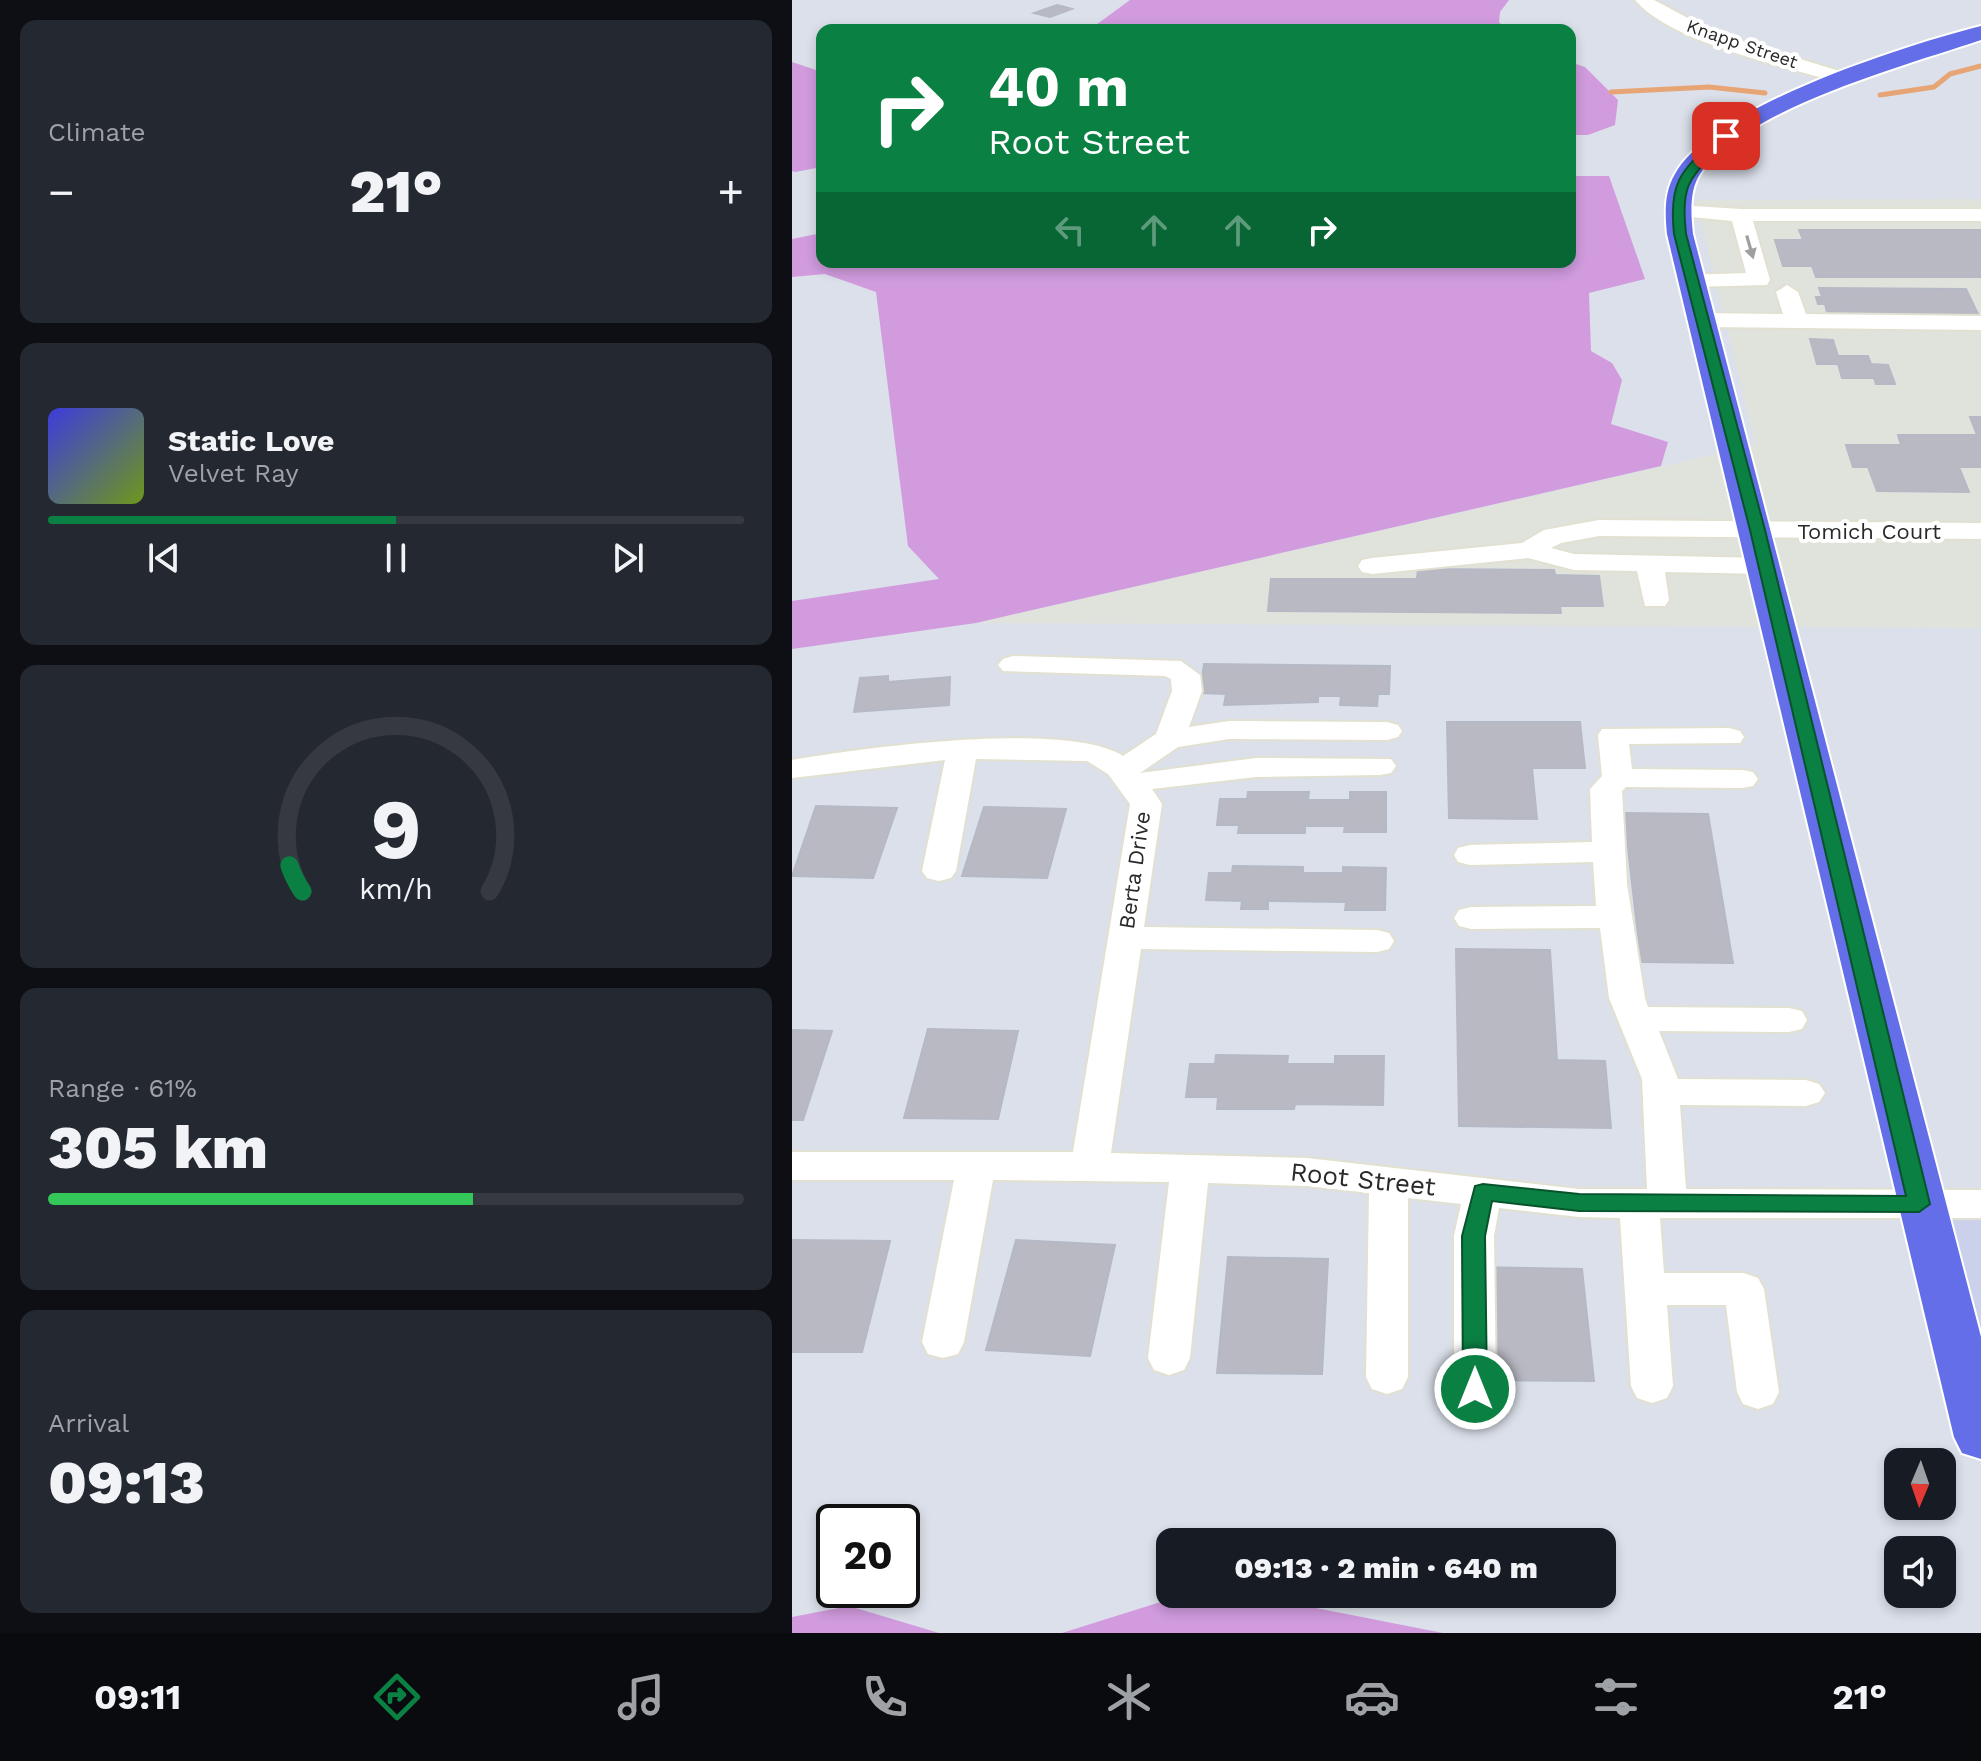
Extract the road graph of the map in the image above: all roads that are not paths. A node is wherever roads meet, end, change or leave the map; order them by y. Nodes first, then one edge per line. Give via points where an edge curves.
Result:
1 (1643, 0) edge
2 (1981, 33) edge
3 (1846, 79) junction
4 (1678, 211) junction
5 (1741, 215) junction
6 (1981, 215) edge
7 (1692, 280) junction
8 (1787, 292) dead end
9 (1703, 320) junction
10 (1797, 321) junction
11 (1981, 323) edge
12 (1758, 530) junction
13 (1981, 531) edge
14 (1528, 550) junction
15 (1650, 565) junction
16 (1372, 566) dead end
17 (1766, 566) junction
18 (1655, 600) dead end
19 (1013, 665) dead end
20 (1387, 731) dead end
21 (1729, 737) dead end
22 (1169, 739) junction
23 (963, 748) junction
24 (1380, 766) dead end
25 (792, 769) edge
26 (1128, 777) junction
27 (1618, 778) junction
28 (1742, 779) dead end
29 (1611, 852) junction
30 (1470, 855) dead end
31 (939, 871) dead end
32 (1615, 917) junction
33 (1471, 918) dead end
34 (1125, 938) junction
35 (1377, 941) dead end
36 (1635, 1019) junction
37 (1789, 1020) dead end
38 (1661, 1092) junction
39 (1806, 1093) dead end
40 (792, 1166) edge
41 (976, 1166) junction
42 (1090, 1166) junction
43 (1190, 1169) junction
44 (1389, 1181) junction
45 (1483, 1192) junction
46 (1653, 1203) junction
47 (1919, 1204) junction
48 (1981, 1204) edge
49 (1645, 1289) junction
50 (943, 1342) dead end
51 (1169, 1358) dead end
52 (1387, 1377) dead end
53 (1652, 1386) dead end
54 (1475, 1389) dead end
55 (1758, 1392) dead end
56 (1981, 1437) edge

1 - 3 street, Knapp Street via 1664,17 1702,32
2 - 3 main road
3 - 4 main road via 1774,108 1726,136 1688,171
4 - 5 street
4 - 7 main road
5 - 6 street
5 -> 7 street via 1759,280
7 - 9 main road
8 - 10 street
9 - 10 street
9 - 12 main road
10 - 11 street
12 - 13 street, Tomich Court
12 - 14 street, Tomich Court via 1599,528 1553,536
12 - 17 main road
14 - 15 street via 1574,562
14 - 16 street
15 - 17 street
15 - 18 street
17 - 47 main road
19 - 22 street via 1171,667 1185,675 1187,691
20 - 22 street via 1229,730
21 - 27 street via 1613,735
22 - 26 street
23 - 25 street via 892,752
23 - 26 street via 1060,750 1103,757
23 - 31 street
24 - 26 street via 1241,767
26 - 34 street, Berta Drive via 1146,804
27 - 28 street
27 - 29 street via 1606,789
29 - 30 street
29 - 32 street
32 - 33 street
32 - 36 street
34 - 35 street
34 - 42 street, Berta Drive
36 - 37 street
36 - 38 street
38 - 39 street
38 - 46 street
40 - 41 street, Root Street
41 - 42 street, Root Street
41 - 50 street
42 - 43 street, Root Street
43 - 44 street, Root Street via 1307,1172
43 - 51 street
44 - 45 street, Root Street
44 - 52 street
45 - 46 street, Root Street via 1579,1203
45 - 54 street via 1474,1236
46 - 47 street, Root Street
46 - 49 street
47 - 48 street, Root Street
47 - 56 main road
49 - 53 street
49 - 55 street via 1744,1289

